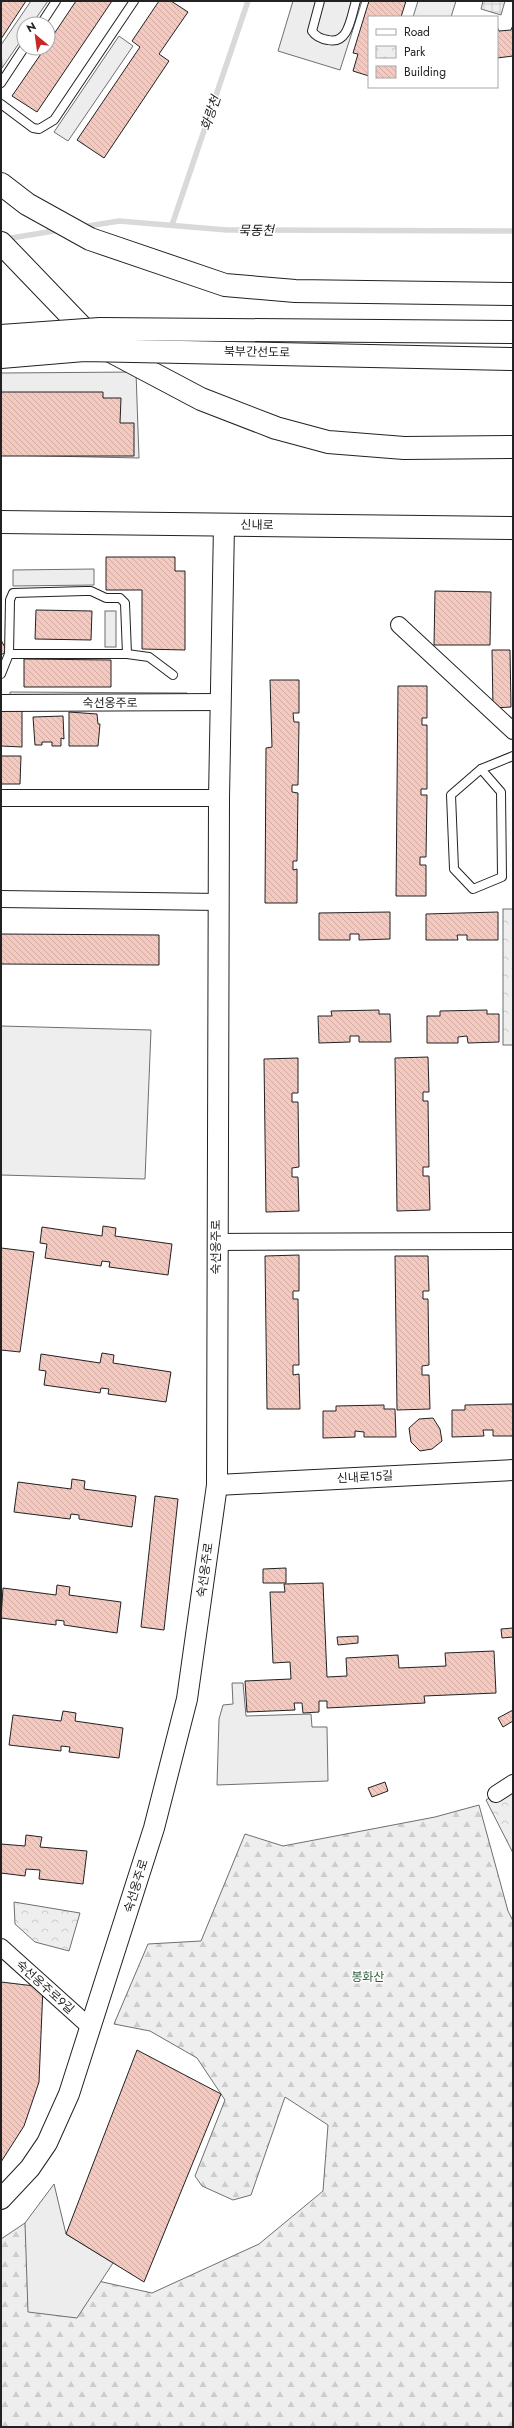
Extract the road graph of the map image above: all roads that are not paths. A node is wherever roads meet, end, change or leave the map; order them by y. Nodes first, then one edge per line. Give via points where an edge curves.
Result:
1 (56, 1) edge
2 (134, 1) edge
3 (320, 1) edge
4 (356, 1) edge
5 (46, 16) edge
6 (19, 56) edge
7 (1, 83) edge
8 (1, 104) edge
9 (1, 184) edge
10 (1, 243) edge
11 (513, 294) edge
12 (513, 332) edge
13 (1, 336) edge
14 (1, 357) edge
15 (513, 359) edge
16 (513, 447) edge
17 (1, 522) edge
18 (224, 525) junction
19 (513, 528) edge
20 (399, 625) dead end
21 (10, 654) junction
22 (127, 654) junction
23 (1, 674) edge
24 (173, 675) dead end
25 (220, 702) junction
26 (1, 703) edge
27 (513, 731) edge
28 (513, 756) edge
29 (481, 769) junction
30 (1, 798) edge
31 (219, 798) junction
32 (1, 899) edge
33 (219, 902) junction
34 (513, 1241) edge
35 (216, 1242) junction
36 (513, 1470) edge
37 (217, 1485) junction
38 (513, 1783) edge
39 (496, 1794) dead end
40 (1, 1947) edge
41 (90, 2027) junction
42 (1, 2200) edge

1 - 5 lane
2 - 8 lane via 54,120 48,125 39,129 33,128
3 - 4 lane via 312,31 319,38 334,42 346,34
6 - 7 lane
9 - 11 main road via 27,204 90,239 225,285 295,291
10 - 16 main road via 99,345 200,398 276,428 336,443 404,448
12 - 13 main road, 북부간선도로, bridge via 100,329
14 - 15 main road, 북부간선도로, bridge via 84,350
17 - 18 main road, 신내로
18 - 19 main road, 신내로
18 - 25 street, 숙선옹주로
20 - 27 street
21 - 22 lane
21 - 22 lane via 10,600 13,593 85,591 123,600 126,608
21 - 23 lane
22 - 24 lane via 153,659
25 - 26 street, 숙선옹주로
25 - 31 street, 숙선옹주로
28 - 29 lane
29 - 29 lane via 451,795 454,869 473,889 502,877 501,792
30 - 31 street
31 - 33 street, 숙선옹주로
32 - 33 street
33 - 35 street, 숙선옹주로
34 - 35 street
35 - 37 street, 숙선옹주로
36 - 37 street, 신내로15길
37 - 41 street, 숙선옹주로 via 187,1699 154,1828
38 - 39 street
40 - 41 street, 숙선옹주로9길
41 - 42 street, 숙선옹주로 via 69,2094 47,2143 30,2168

